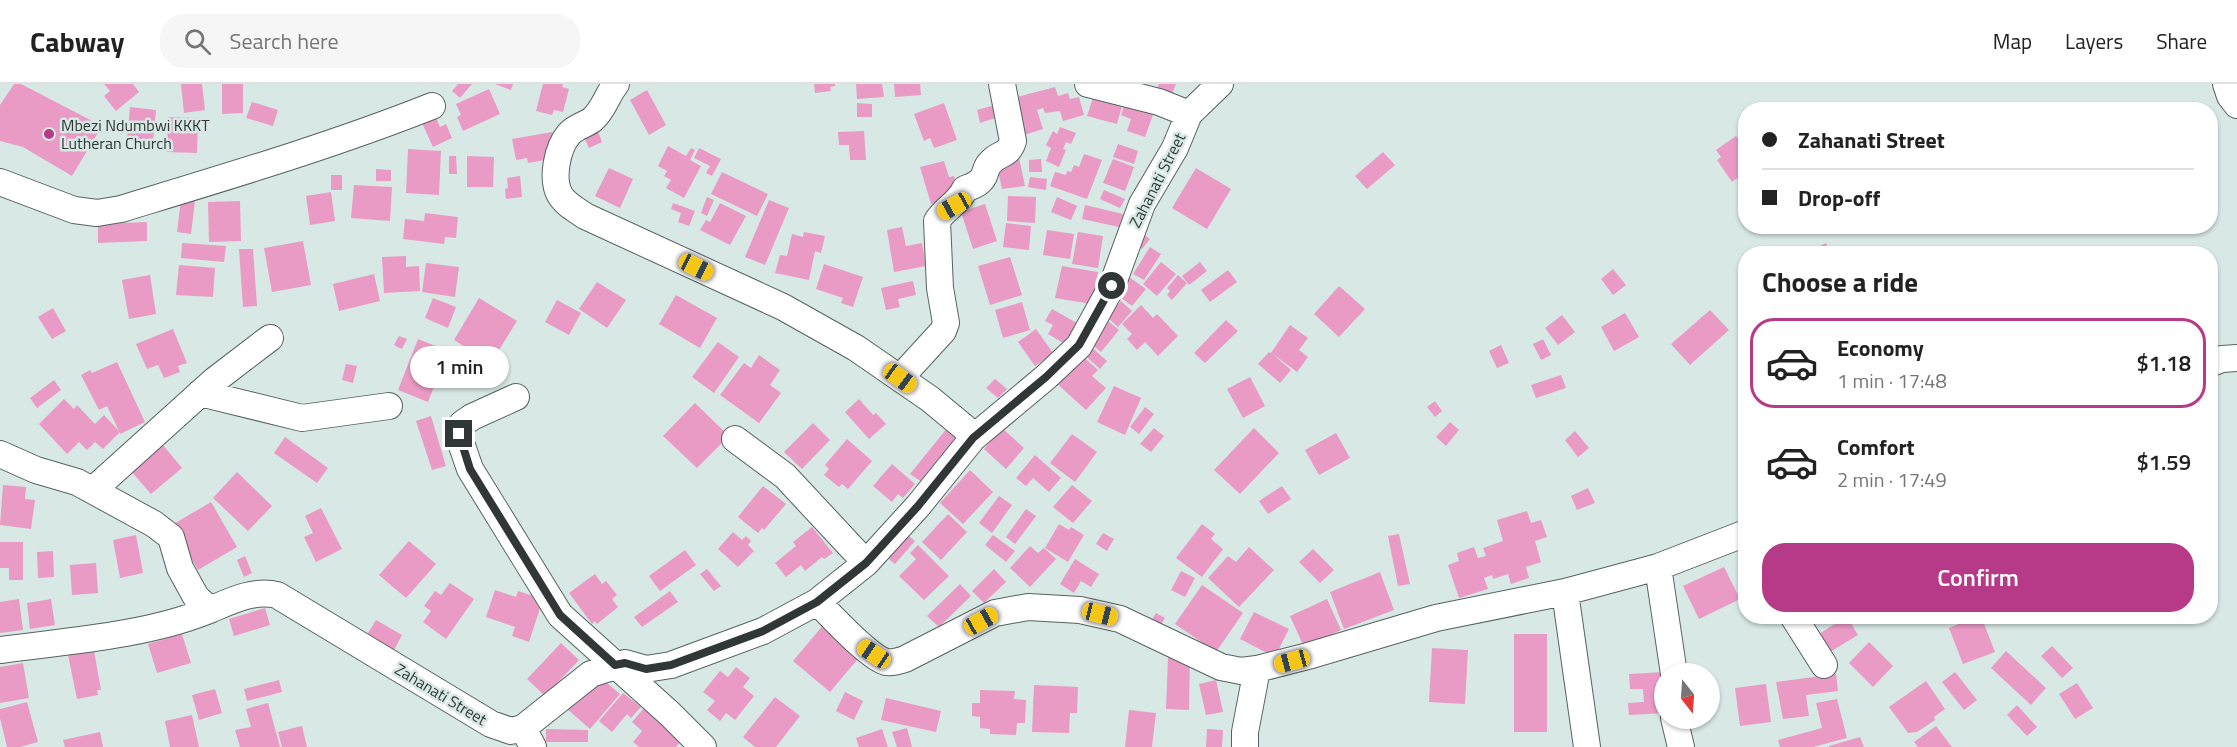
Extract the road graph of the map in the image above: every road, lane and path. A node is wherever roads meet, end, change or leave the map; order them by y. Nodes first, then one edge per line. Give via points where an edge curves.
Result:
1 (615, 84) edge
2 (1002, 84) edge
3 (1088, 84) edge
4 (1220, 84) edge
5 (2226, 84) edge
6 (2237, 105) edge
7 (432, 106) dead end
8 (1189, 114) junction
9 (0, 182) edge
10 (270, 338) dead end
11 (2237, 358) edge
12 (2218, 360) edge
13 (900, 378) junction
14 (200, 393) junction
15 (516, 396) dead end
16 (389, 406) dead end
17 (973, 438) junction
18 (735, 439) dead end
19 (0, 454) edge
20 (93, 490) junction
21 (1738, 536) edge
22 (866, 563) junction
23 (1658, 567) junction
24 (1565, 592) junction
25 (817, 602) junction
26 (210, 610) junction
27 (1798, 624) edge
28 (0, 650) edge
29 (1672, 663) edge
30 (615, 665) junction
31 (1824, 665) dead end
32 (1257, 669) junction
33 (1677, 729) edge
34 (528, 738) edge
35 (703, 747) edge
36 (1245, 747) edge
37 (1587, 747) edge
38 (1681, 747) edge

1 - 13 street via 602,109 569,134 562,148 556,173 557,186 565,201 585,216 783,307
2 - 13 street via 1011,148 988,164 983,178 964,189 954,206 942,212 938,221 940,288 946,323
3 - 8 street
4 - 8 street, Zahanati Street
5 - 6 street
7 - 9 street via 365,133 121,209 97,213 74,210
8 - 17 street, Zahanati Street via 1175,148 1142,204 1112,286 1079,345
10 - 14 street
11 - 12 street
13 - 17 street
14 - 16 street via 302,418
14 - 20 street
15 - 30 street via 462,424 459,434 470,469 560,615
17 - 22 street, Zahanati Street
18 - 22 street via 785,476
19 - 20 street
20 - 26 street via 171,537 180,568 196,597
21 - 23 street
22 - 25 street, Zahanati Street
23 - 24 street
23 - 29 street
24 - 32 street via 1436,618
24 - 37 street
25 - 30 street, Zahanati Street via 763,631 671,665 646,669 625,663
25 - 32 street via 863,647 885,662 905,659 994,613 1028,607 1080,610 1120,619 1221,666 1241,671
26 - 28 street, Zahanati Street via 144,631
26 - 34 street, Zahanati Street via 252,594 277,595 491,724
27 - 31 street
30 - 34 street, Zahanati Street via 591,674
30 - 35 street
32 - 36 street
33 - 38 street

